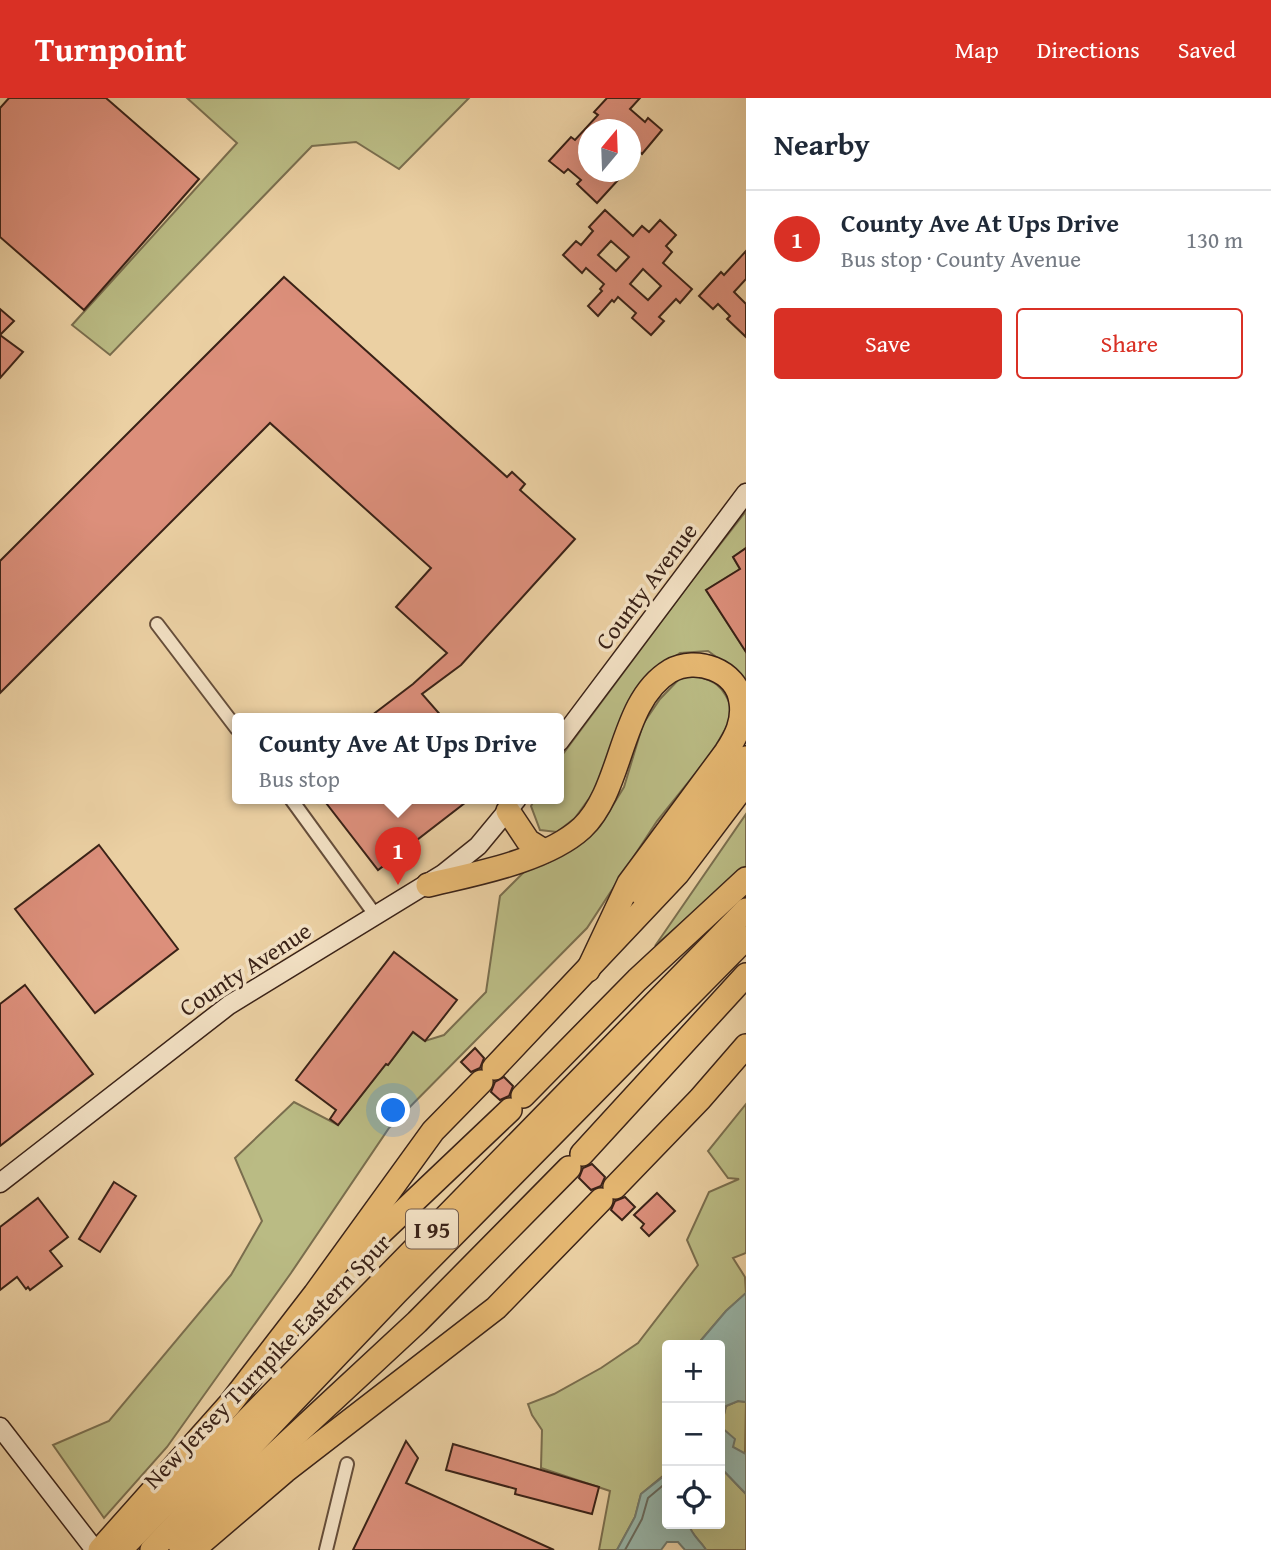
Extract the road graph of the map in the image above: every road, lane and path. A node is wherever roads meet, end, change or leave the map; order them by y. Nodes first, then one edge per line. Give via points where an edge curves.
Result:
1 (746, 493) edge
2 (157, 624) dead end
3 (232, 722) edge
4 (564, 735) edge
5 (746, 758) edge
6 (746, 783) edge
7 (295, 804) edge
8 (513, 805) edge
9 (544, 851) junction
10 (746, 879) edge
11 (428, 885) junction
12 (746, 910) edge
13 (376, 916) junction
14 (746, 938) edge
15 (588, 970) junction
16 (746, 975) edge
17 (746, 1046) edge
18 (0, 1183) edge
19 (315, 1294) junction
20 (0, 1427) edge
21 (347, 1464) dead end
22 (98, 1550) edge
23 (120, 1550) edge
24 (152, 1550) edge
25 (172, 1550) edge
26 (193, 1550) edge
27 (326, 1550) edge

1 - 4 main road, County Avenue
2 - 3 street
5 - 15 highway
6 - 15 highway via 678,873
7 - 13 street
8 - 9 highway via 528,841
8 - 11 main road, County Avenue via 472,851
9 - 11 highway
9 - 15 highway via 566,840 590,819 643,702 661,678 696,664 729,679 741,703 736,735 629,883
10 - 19 highway via 637,980 460,1160
11 - 13 main road, County Avenue
12 - 23 highway, New Jersey Turnpike Eastern Spur / I 95
13 - 18 main road, County Avenue via 211,1017
14 - 24 highway, New Jersey Turnpike Eastern Spur / I 95 via 396,1293
15 - 19 highway via 433,1131
16 - 25 highway via 575,1161 417,1322
17 - 26 highway via 496,1308 285,1471
19 - 22 highway via 205,1433
20 - 22 main road
21 - 27 street

